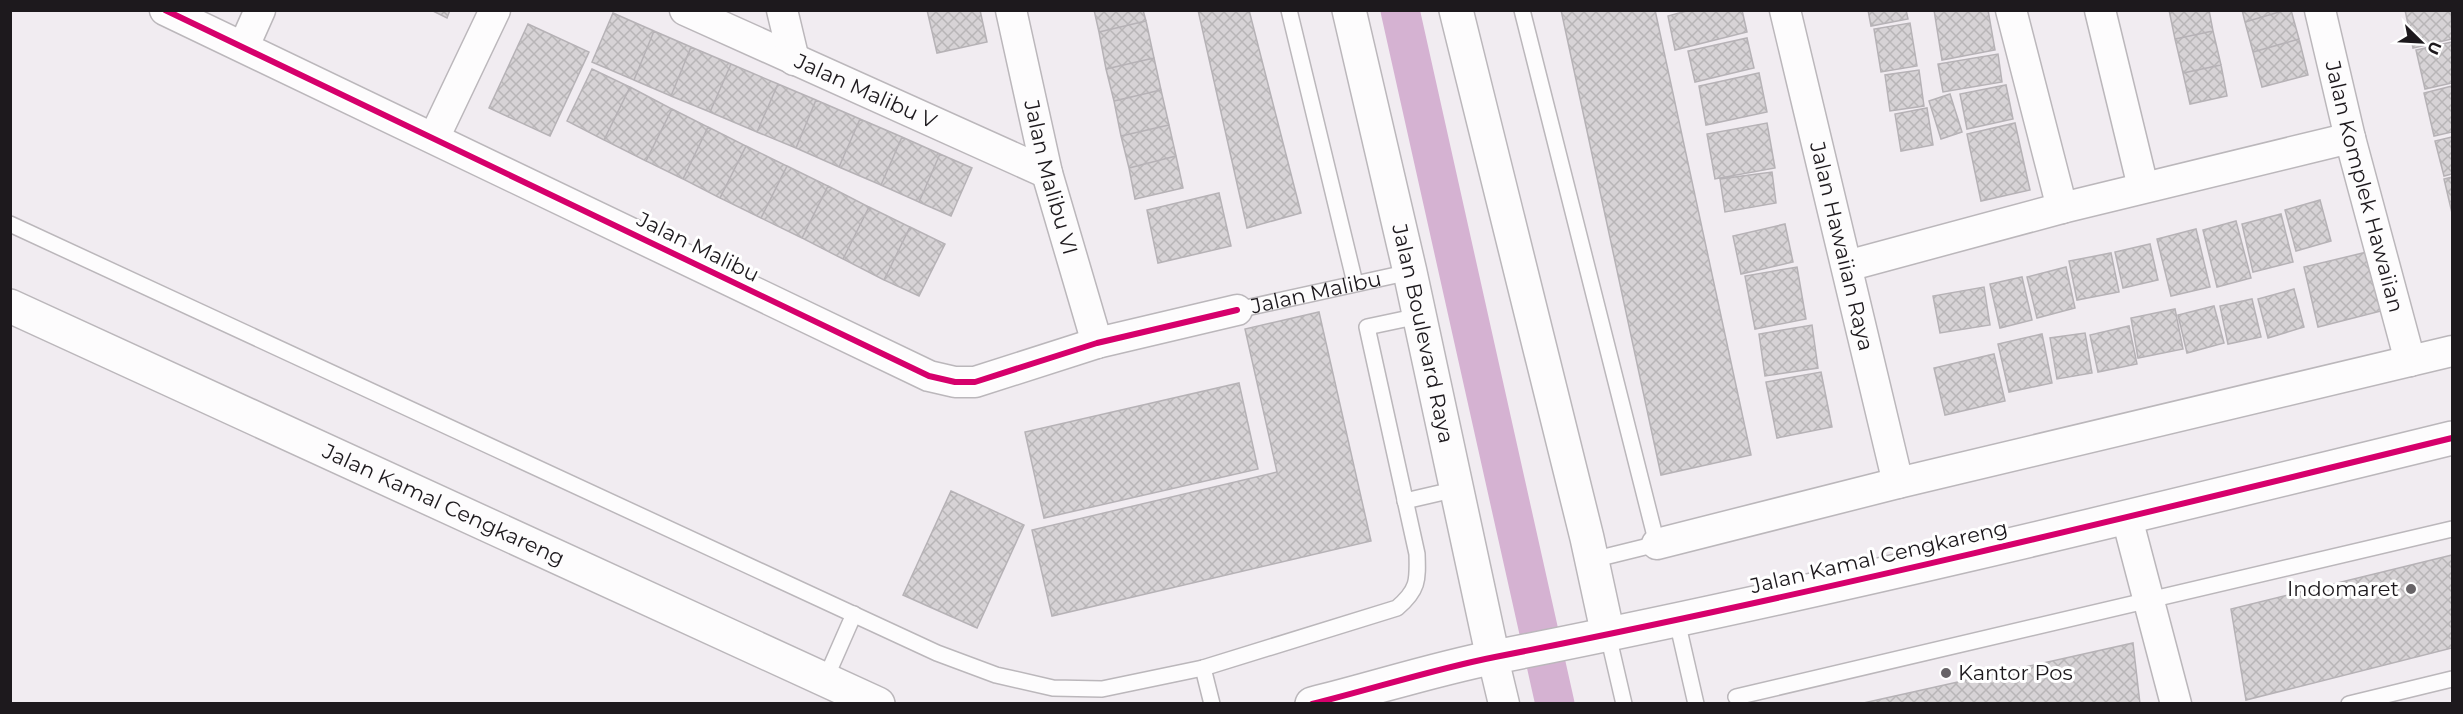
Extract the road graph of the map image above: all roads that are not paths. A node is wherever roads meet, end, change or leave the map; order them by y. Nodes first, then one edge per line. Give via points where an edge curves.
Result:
1 (165, 10) edge
2 (260, 10) edge
3 (495, 10) edge
4 (685, 10) edge
5 (782, 10) edge
6 (1011, 10) edge
7 (1289, 10) edge
8 (1349, 10) edge
9 (1456, 10) edge
10 (1522, 10) edge
11 (1785, 10) edge
12 (2011, 10) edge
13 (2100, 10) edge
14 (2320, 10) edge
15 (244, 46) junction
16 (794, 60) junction
17 (434, 138) junction
18 (2350, 138) junction
19 (1047, 173) junction
20 (2143, 187) junction
21 (2062, 208) junction
22 (10, 224) edge
23 (1847, 266) junction
24 (1410, 272) junction
25 (1355, 283) junction
26 (10, 306) edge
27 (1237, 310) joint
28 (1419, 316) junction
29 (1096, 343) junction
30 (2452, 351) edge
31 (2409, 361) junction
32 (2452, 438) edge
33 (1898, 483) junction
34 (1457, 489) junction
35 (1405, 501) junction
36 (2127, 518) junction
37 (2452, 529) edge
38 (1657, 544) junction
39 (1592, 560) junction
40 (2148, 601) junction
41 (854, 614) junction
42 (1677, 621) junction
43 (1596, 637) junction
44 (1508, 655) junction
45 (1203, 668) junction
46 (2452, 679) edge
47 (825, 680) junction
48 (1736, 697) dead end
49 (878, 704) edge
50 (1212, 704) edge
51 (1312, 704) edge
52 (1504, 704) edge
53 (1624, 704) edge
54 (1696, 704) edge
55 (2176, 704) edge
56 (2349, 704) edge

1 - 15 street, Jalan Malibu
2 - 15 street
3 - 17 street
4 - 16 street, Jalan Malibu V
5 - 16 street
6 - 19 street, Jalan Malibu VI
7 - 25 lane
8 - 24 street, Jalan Boulevard Raya
9 - 39 street
10 - 38 lane
11 - 23 street, Jalan Hawaiian Raya
12 - 21 street
13 - 20 street
14 - 18 street, Jalan Komplek Hawaiian
15 - 17 street, Jalan Malibu
16 - 19 street, Jalan Malibu V
17 - 29 street, Jalan Malibu via 929,376 975,382
18 - 20 street
18 - 31 street, Jalan Komplek Hawaiian
19 - 29 street, Jalan Malibu VI
20 - 21 street
21 - 23 street
22 - 41 lane
23 - 33 street, Jalan Hawaiian Raya
24 - 25 lane, Jalan Malibu
24 - 28 street, Jalan Boulevard Raya
25 - 27 lane, Jalan Malibu
26 - 47 street, Jalan Kamal Cengkareng
27 - 29 street, Jalan Malibu
28 - 34 street, Jalan Boulevard Raya
28 - 35 lane via 1368,327
30 - 31 street
31 - 33 street
32 - 36 street, Jalan Kamal Cengkareng
33 - 38 street
34 - 35 lane
34 - 44 street, Jalan Boulevard Raya
35 - 45 lane via 1417,554 1418,575 1411,597 1397,608
36 - 40 street
36 - 42 street, Jalan Kamal Cengkareng
37 - 40 lane
38 - 39 lane
39 - 43 street
40 - 48 lane
40 - 55 street
41 - 45 lane via 937,653 996,675 1053,688 1102,689
41 - 47 lane
42 - 43 street, Jalan Kamal Cengkareng
42 - 54 lane
43 - 44 street, Jalan Kamal Cengkareng
43 - 53 lane
44 - 51 street, Jalan Kamal Cengkareng
44 - 52 street
45 - 50 lane
46 - 56 lane
47 - 49 street, Jalan Kamal Cengkareng

